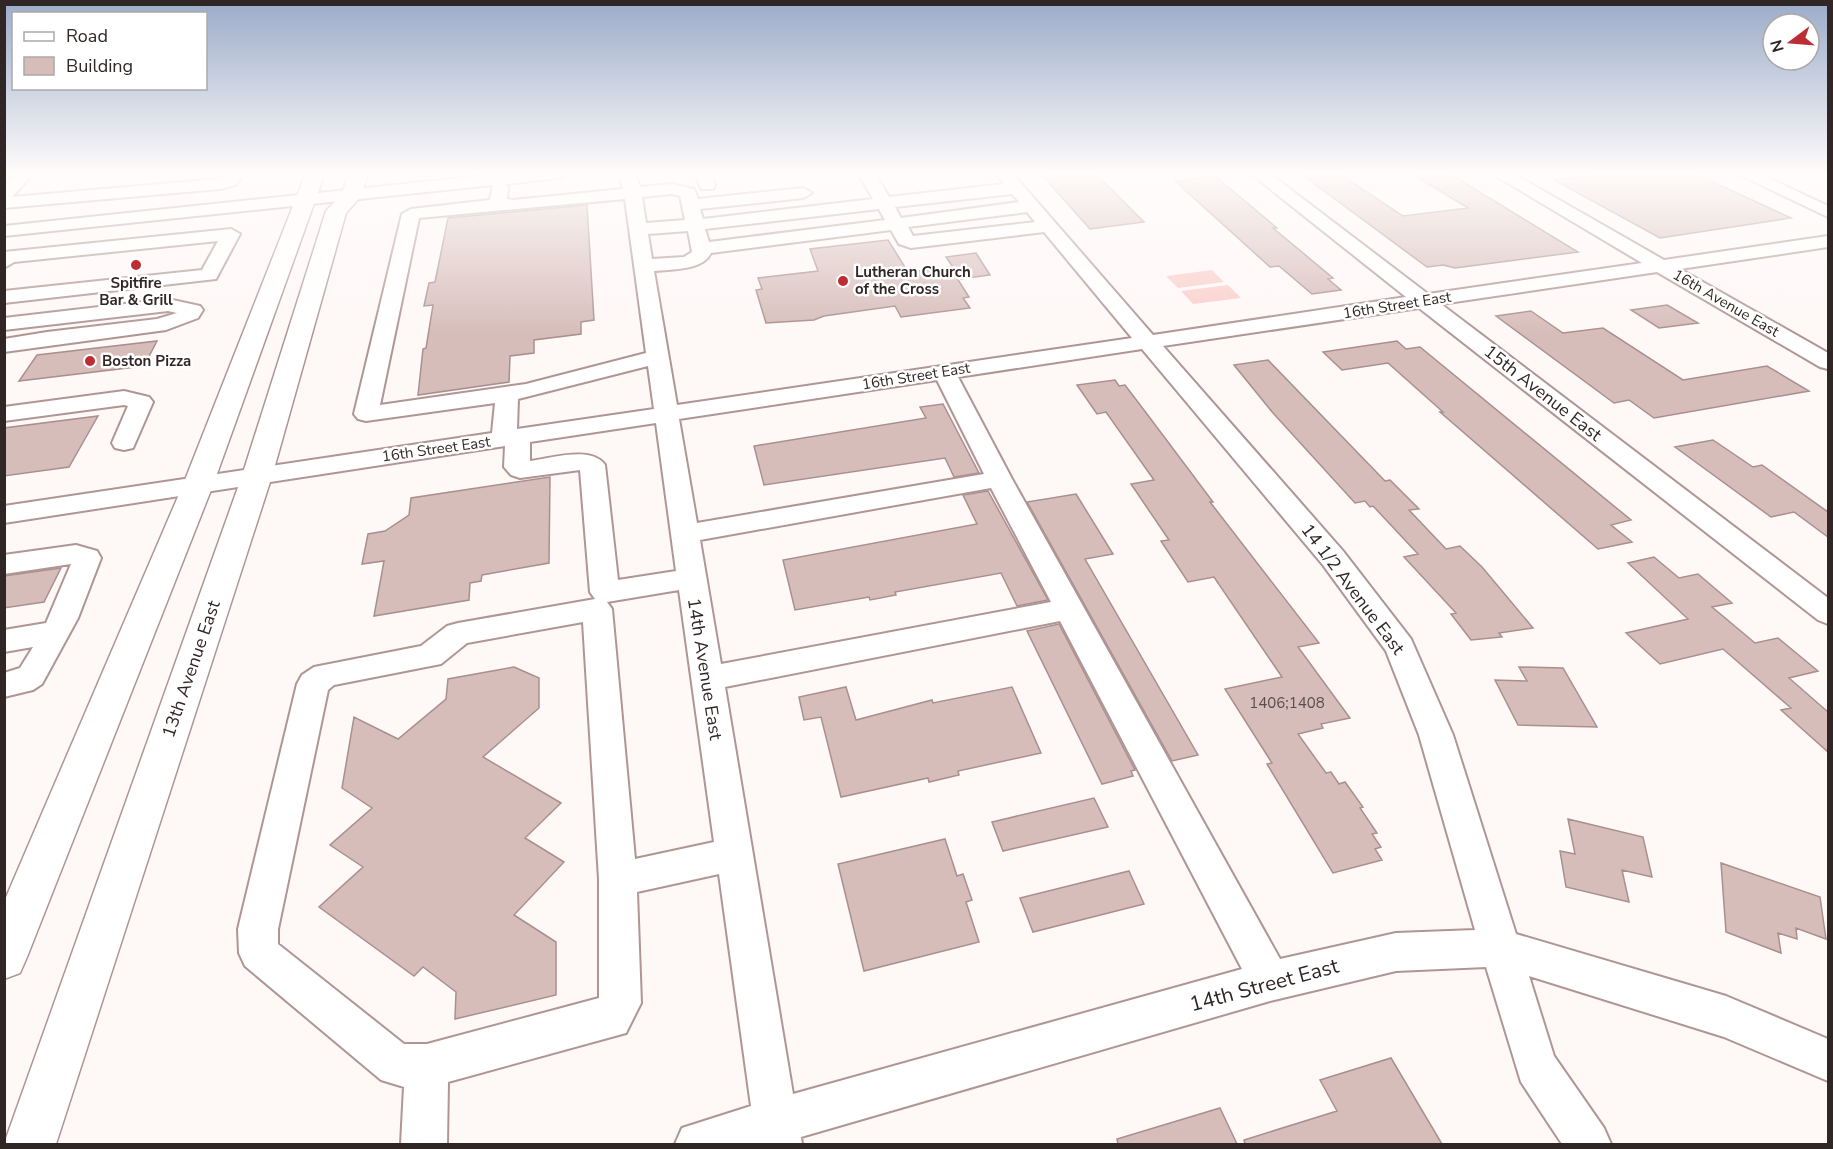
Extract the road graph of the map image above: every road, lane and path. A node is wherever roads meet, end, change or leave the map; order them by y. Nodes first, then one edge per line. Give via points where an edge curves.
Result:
1 (1048, 226) edge
2 (34, 227) edge
3 (295, 227) edge
4 (331, 227) edge
5 (408, 227) edge
6 (673, 227) edge
7 (696, 227) edge
8 (876, 227) edge
9 (898, 227) edge
10 (1043, 227) edge
11 (1327, 227) edge
12 (1592, 227) edge
13 (638, 229) joint
14 (4, 231) edge
15 (1828, 241) edge
16 (701, 249) junction
17 (60, 251) junction
18 (4, 262) edge
19 (644, 266) junction
20 (1663, 267) junction
21 (27, 294) junction
22 (4, 297) edge
23 (1424, 301) junction
24 (4, 324) edge
25 (1150, 343) junction
26 (4, 346) edge
27 (658, 357) junction
28 (1828, 362) edge
29 (944, 372) junction
30 (507, 393) junction
31 (4, 414) edge
32 (667, 414) junction
33 (511, 438) junction
34 (124, 443) dead end
35 (257, 476) junction
36 (999, 478) junction
37 (198, 485) junction
38 (4, 515) edge
39 (685, 534) junction
40 (4, 565) edge
41 (691, 578) junction
42 (601, 601) junction
43 (1070, 609) junction
44 (1828, 613) edge
45 (56, 632) junction
46 (4, 641) edge
47 (706, 679) junction
48 (4, 685) edge
49 (733, 855) junction
50 (618, 879) junction
51 (1499, 948) junction
52 (4, 957) edge
53 (1270, 981) junction
54 (1828, 1060) edge
55 (427, 1066) junction
56 (777, 1134) edge
57 (30, 1144) edge
58 (424, 1144) edge
59 (698, 1144) edge
60 (1588, 1144) edge

1 - 25 street, 14 1/2 Avenue East
2 - 14 street
3 - 37 main road
4 - 35 main road, 13th Avenue East
5 - 30 street via 366,414
6 - 13 street
7 - 16 street
8 - 16 street
9 - 10 street via 906,240 918,243
11 - 23 street, 15th Avenue East
12 - 20 street, 16th Avenue East
13 - 19 street, 14th Avenue East
15 - 20 street, 16th Street East
16 - 19 street via 702,254 688,262
17 - 18 street via 8,257
17 - 21 street
17 - 21 street via 231,234 209,274
19 - 27 street, 14th Avenue East
20 - 23 street, 16th Street East
20 - 28 street, 16th Avenue East
21 - 22 street
23 - 25 street, 16th Street East
23 - 44 street, 15th Avenue East
24 - 26 street via 168,305 193,310 181,321 159,326 34,339
25 - 29 street, 16th Street East
25 - 51 street, 14 1/2 Avenue East via 1333,558 1400,648 1436,735
27 - 30 street via 559,384
27 - 32 street, 14th Avenue East
29 - 32 street, 16th Street East
29 - 36 street
30 - 33 street
31 - 34 street via 124,398 141,402
32 - 33 street, 16th Street East
32 - 39 street, 14th Avenue East
33 - 35 street, 16th Street East
33 - 42 street via 520,470 586,462 591,465
35 - 37 street, 16th Street East
35 - 57 main road, 13th Avenue East
36 - 39 street
36 - 43 street
37 - 38 street, 16th Street East
37 - 52 main road
39 - 41 street, 14th Avenue East
40 - 45 street via 76,554 87,558
41 - 42 street
41 - 47 street, 14th Avenue East
42 - 50 street
42 - 55 street via 458,634 430,656 325,675 313,684 258,929 259,953 396,1065
43 - 47 street
43 - 53 street
45 - 46 street
45 - 48 street via 32,675
47 - 49 street, 14th Avenue East
49 - 50 street
49 - 56 street, 14th Avenue East
50 - 55 street via 620,1003 611,1018
51 - 53 street, 14th Street East via 1396,952
51 - 54 street, 14th Street East via 1726,1017
51 - 60 street, 14 1/2 Avenue East via 1536,1067
53 - 56 street, 14th Street East
55 - 58 street
56 - 59 street, 14th Street East

